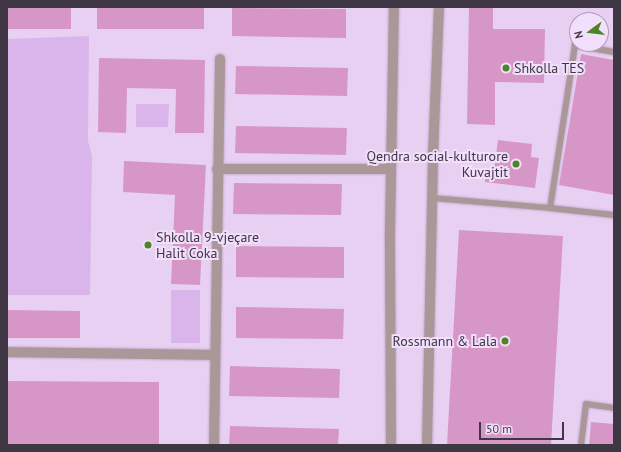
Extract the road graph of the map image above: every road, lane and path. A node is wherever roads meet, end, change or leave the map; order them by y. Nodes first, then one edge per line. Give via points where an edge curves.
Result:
1 (394, 7) edge
2 (439, 7) edge
3 (614, 52) edge
4 (220, 59) dead end
5 (218, 169) junction
6 (391, 169) junction
7 (432, 198) junction
8 (550, 208) junction
9 (614, 215) edge
10 (7, 352) edge
11 (214, 354) junction
12 (614, 408) edge
13 (214, 445) edge
14 (391, 445) edge
15 (427, 445) edge
16 (581, 445) edge

1 - 6 street
2 - 7 street
3 - 8 lane via 575,45
4 - 5 street
5 - 6 street
5 - 11 street
6 - 14 street
7 - 8 lane
7 - 15 street
8 - 9 lane
10 - 11 street
11 - 13 street
12 - 16 lane via 586,404

